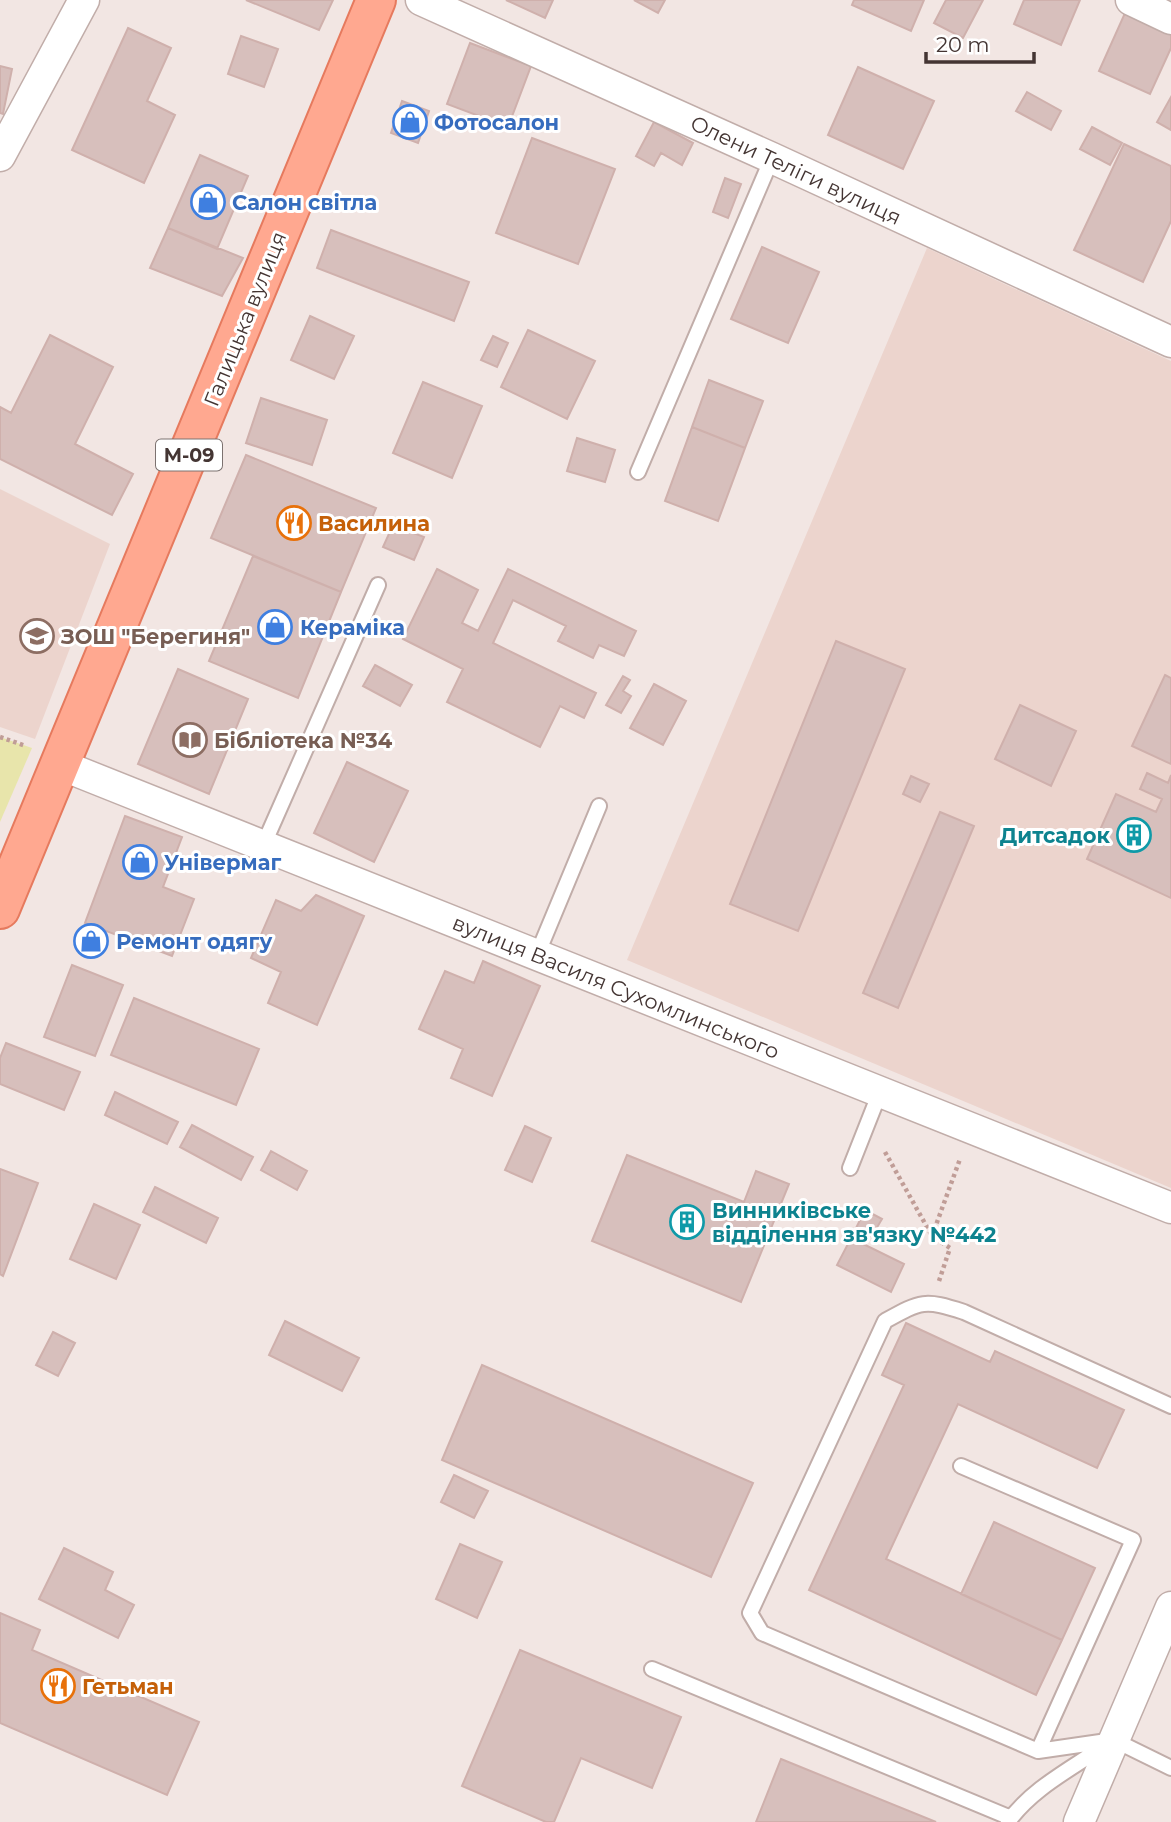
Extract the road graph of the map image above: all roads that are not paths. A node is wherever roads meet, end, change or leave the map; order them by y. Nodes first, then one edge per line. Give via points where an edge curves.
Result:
1 (84, 0) edge
2 (376, 0) edge
3 (421, 0) edge
4 (1131, 0) edge
5 (1171, 19) edge
6 (0, 156) edge
7 (772, 158) junction
8 (1171, 342) edge
9 (638, 472) dead end
10 (378, 585) dead end
11 (46, 756) junction
12 (599, 806) dead end
13 (263, 846) junction
14 (0, 909) edge
15 (537, 956) junction
16 (880, 1092) junction
17 (850, 1168) dead end
18 (1171, 1209) edge
19 (1171, 1406) edge
20 (961, 1466) dead end
21 (1171, 1607) edge
22 (652, 1669) dead end
23 (1114, 1740) junction
24 (1038, 1751) junction
25 (1171, 1768) edge
26 (1009, 1820) edge
27 (1079, 1822) edge

1 - 6 street
2 - 11 main road, Галицька вулиця / М-09
3 - 7 street, Олени Теліги вулиця
4 - 5 street
7 - 8 street, Олени Теліги вулиця
7 - 9 lane
10 - 13 lane
11 - 13 street, вулиця Василя Сухомлинського
11 - 14 main road, Галицька вулиця / М-09
12 - 15 lane
13 - 15 street, вулиця Василя Сухомлинського
15 - 16 street, вулиця Василя Сухомлинського
16 - 17 lane
16 - 18 street, вулиця Василя Сухомлинського
19 - 24 lane via 964,1312 933,1302 910,1307 885,1321 750,1613 762,1633
20 - 24 lane via 1133,1540
21 - 23 street
22 - 26 lane
23 - 24 lane
23 - 25 lane
23 - 26 lane via 1030,1796
23 - 27 street

